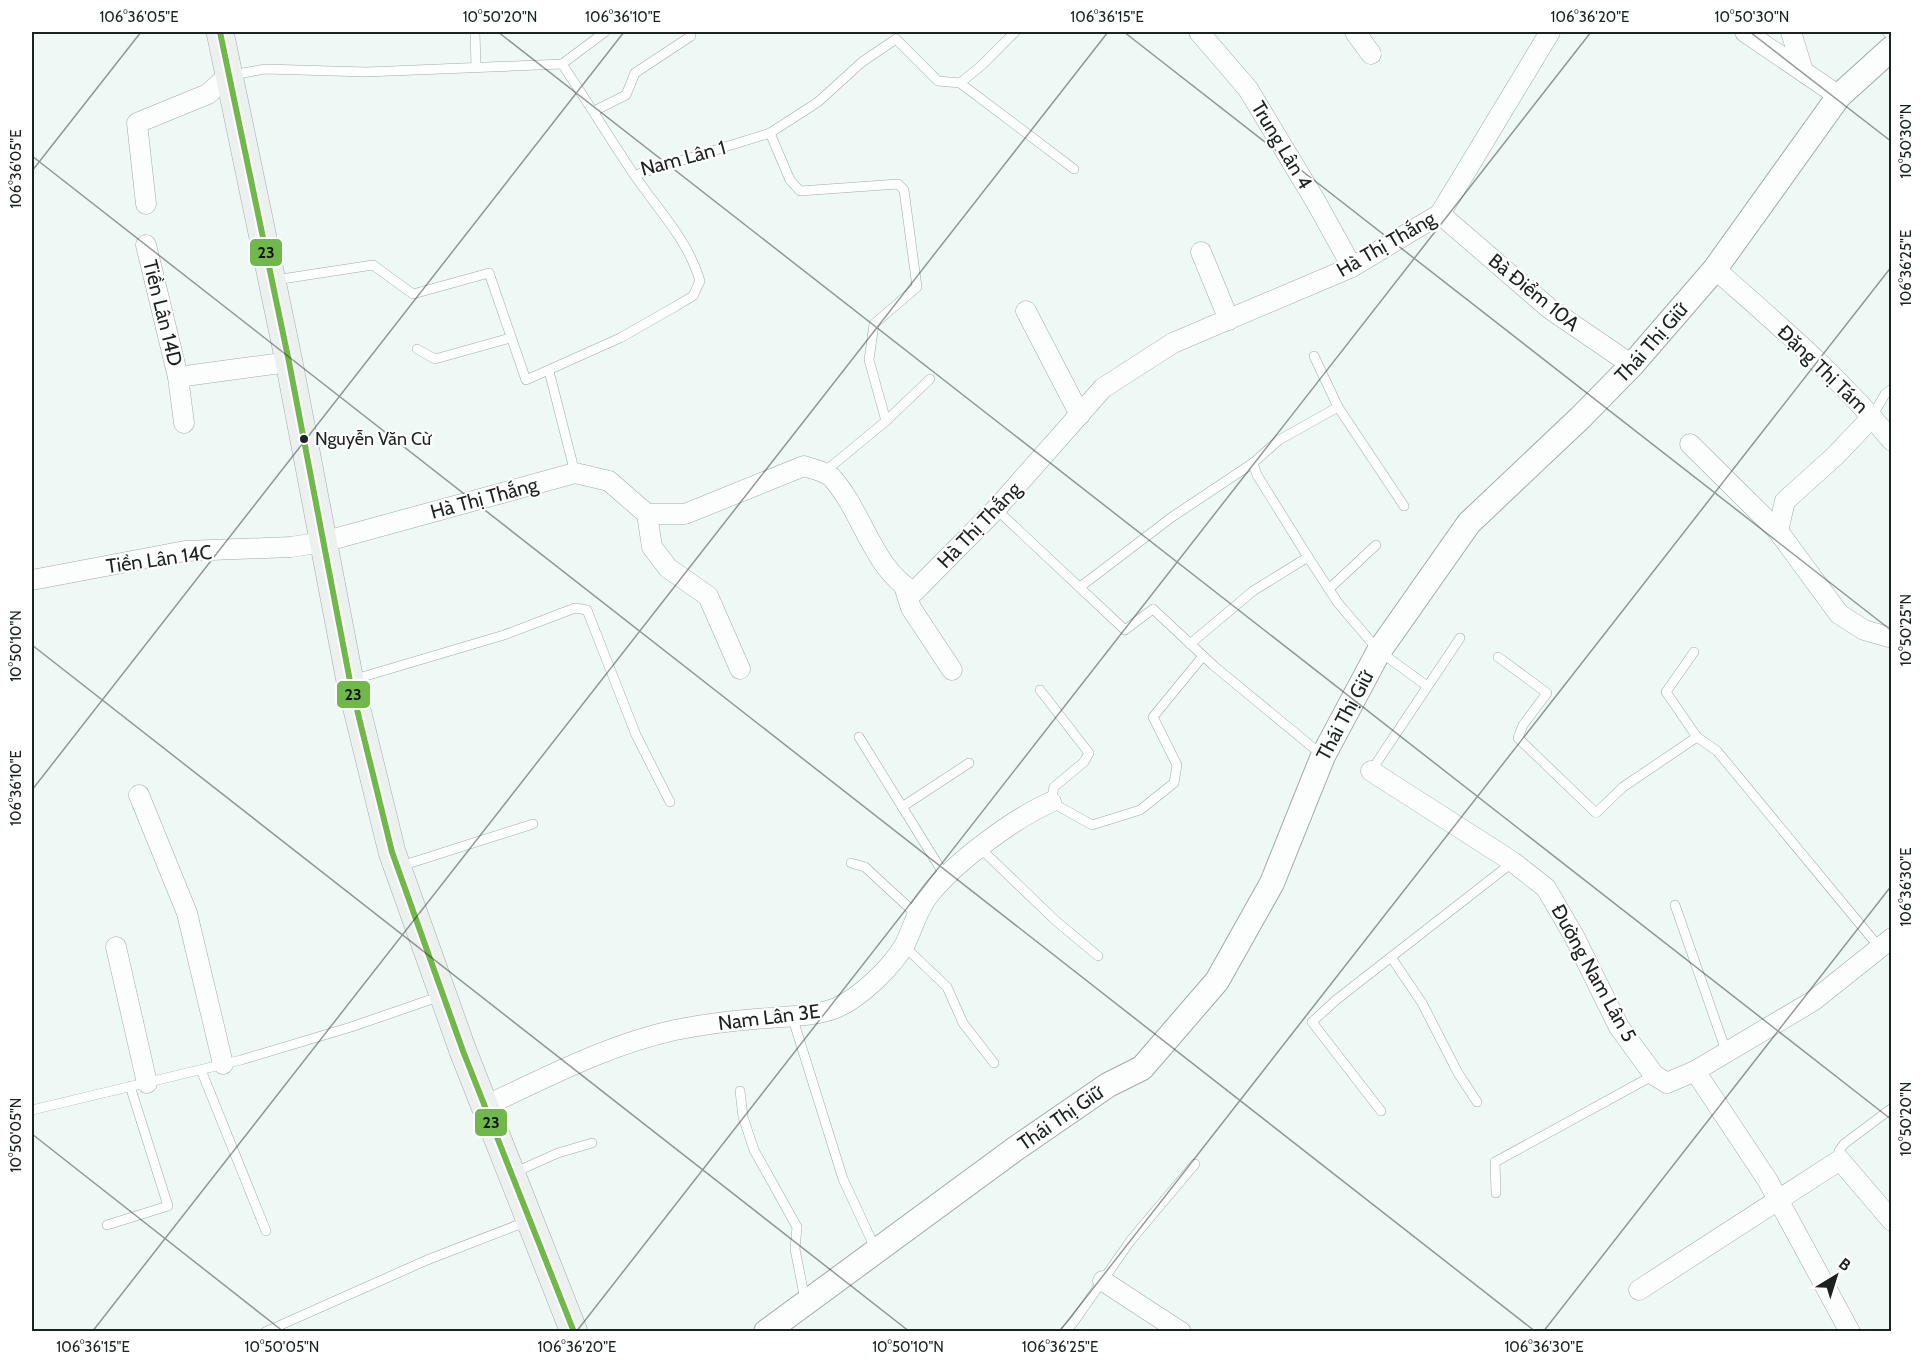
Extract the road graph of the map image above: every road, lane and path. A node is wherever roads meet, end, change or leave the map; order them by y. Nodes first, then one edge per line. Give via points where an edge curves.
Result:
1 (220, 32) edge
2 (475, 32) edge
3 (605, 32) edge
4 (1015, 32) edge
5 (1199, 32) edge
6 (1355, 32) edge
7 (1550, 32) edge
8 (1744, 32) edge
9 (1791, 32) edge
10 (1887, 32) edge
11 (894, 35) edge
12 (691, 36) dead end
13 (1892, 36) edge
14 (1892, 48) edge
15 (1371, 54) dead end
16 (562, 64) junction
17 (476, 67) junction
18 (1803, 71) junction
19 (229, 75) junction
20 (960, 83) junction
21 (1839, 96) junction
22 (594, 111) junction
23 (770, 133) junction
24 (1074, 170) dead end
25 (635, 175) junction
26 (146, 204) dead end
27 (1440, 214) junction
28 (146, 245) dead end
29 (1201, 252) dead end
30 (1352, 267) junction
31 (1715, 269) junction
32 (272, 281) junction
33 (1026, 311) dead end
34 (1229, 320) junction
35 (510, 338) junction
36 (417, 349) dead end
37 (1314, 356) dead end
38 (290, 362) junction
39 (1632, 365) junction
40 (549, 371) junction
41 (178, 377) junction
42 (930, 379) dead end
43 (1892, 389) edge
44 (1338, 407) junction
45 (1080, 415) junction
46 (1872, 417) junction
47 (886, 421) junction
48 (184, 423) dead end
49 (1892, 441) edge
50 (1690, 444) dead end
51 (1253, 463) junction
52 (575, 472) junction
53 (823, 473) junction
54 (1404, 506) dead end
55 (996, 509) junction
56 (647, 514) junction
57 (1779, 531) junction
58 (323, 542) junction
59 (1376, 545) dead end
60 (1308, 557) junction
61 (32, 580) edge
62 (904, 586) junction
63 (1080, 587) junction
64 (1329, 589) junction
65 (1460, 638) dead end
66 (1892, 638) edge
67 (1190, 644) junction
68 (1379, 651) junction
69 (1694, 652) dead end
70 (1203, 656) junction
71 (1498, 657) dead end
72 (740, 669) dead end
73 (952, 670) dead end
74 (350, 681) junction
75 (1427, 686) junction
76 (1040, 690) dead end
77 (859, 737) dead end
78 (1697, 738) junction
79 (1323, 756) junction
80 (969, 763) dead end
81 (1371, 771) joint
82 (139, 795) dead end
83 (670, 802) dead end
84 (1051, 802) junction
85 (902, 807) junction
86 (533, 824) dead end
87 (980, 848) junction
88 (1513, 862) junction
89 (851, 863) dead end
90 (397, 867) junction
91 (945, 876) junction
92 (1675, 905) dead end
93 (918, 916) junction
94 (1885, 942) edge
95 (904, 946) junction
96 (116, 947) dead end
97 (1098, 956) dead end
98 (1391, 957) junction
99 (443, 995) junction
100 (792, 1016) junction
101 (1726, 1051) junction
102 (994, 1063) dead end
103 (223, 1064) junction
104 (201, 1070) junction
105 (1695, 1071) junction
106 (1654, 1075) junction
107 (139, 1085) junction
108 (740, 1091) dead end
109 (1477, 1102) dead end
110 (486, 1106) junction
111 (1892, 1108) edge
112 (32, 1110) edge
113 (1381, 1111) dead end
114 (592, 1143) dead end
115 (1840, 1160) junction
116 (1195, 1164) dead end
117 (513, 1173) junction
118 (1496, 1193) dead end
119 (1778, 1198) junction
120 (531, 1219) junction
121 (1892, 1221) edge
122 (107, 1226) dead end
123 (266, 1231) dead end
124 (876, 1250) junction
125 (1103, 1281) junction
126 (1639, 1290) dead end
127 (805, 1302) junction
128 (265, 1332) edge
129 (574, 1332) edge
130 (766, 1332) edge
131 (1064, 1332) edge
132 (1181, 1332) edge
133 (1850, 1332) edge

1 - 19 main road
2 - 17 lane
3 - 16 lane
4 - 20 lane
5 - 30 street, Trung Lân 4 via 1248,89
6 - 15 street
7 - 27 street, Hà Thị Thắng
8 - 18 street
9 - 18 street
10 - 13 lane
11 - 20 lane, Nam Lân 1 via 938,81
11 - 23 lane, Nam Lân 1 via 818,102
12 - 22 lane via 635,73 626,95
14 - 21 street, Thái Thị Giữ
16 - 17 lane
16 - 22 lane, Nam Lân 1
17 - 19 lane via 366,72 265,69
18 - 21 street
19 - 26 street via 208,94 137,123
19 - 32 main road
20 - 24 lane
21 - 31 street, Thái Thị Giữ
22 - 25 lane, Nam Lân 1
23 - 25 lane, Nam Lân 1
23 - 47 lane via 790,180 800,191 898,184 904,190 917,286 874,324 869,360
25 - 40 lane via 675,227 696,265 700,281 693,296 620,338
27 - 30 street, Hà Thị Thắng
27 - 39 street, Bà Điểm 10A via 1550,309
28 - 41 street, Tiền Lân 14D
29 - 34 street
30 - 34 street, Hà Thị Thắng
31 - 39 street, Thái Thị Giữ
31 - 46 street, Đặng Thị Tám via 1809,352
32 - 35 lane via 373,265 412,294 489,273
32 - 38 main road
33 - 45 street
34 - 45 street, Hà Thị Thắng via 1173,343 1103,388
35 - 36 lane via 435,360
35 - 40 lane via 526,380
37 - 44 lane
38 - 41 street, Tiền Lân 14D
38 - 58 main road
39 - 68 street, Thái Thị Giữ via 1469,523
40 - 52 lane
41 - 48 street
42 - 47 lane
43 - 46 lane
44 - 51 lane via 1279,440
44 - 54 lane
45 - 55 street, Hà Thị Thắng
46 - 49 street
46 - 57 street, Đặng Thị Tám via 1785,501
47 - 53 lane
50 - 57 street
51 - 60 lane
51 - 63 lane via 1172,517
52 - 56 street via 609,481
52 - 58 street, Hà Thị Thắng
53 - 56 street via 804,466 685,514
53 - 62 street via 832,477
55 - 62 street, Hà Thị Thắng via 914,592
55 - 63 lane
56 - 72 street via 652,547 668,568 708,596
57 - 66 street via 1839,614 1864,630
58 - 61 street, Tiền Lân 14C via 185,551
58 - 74 main road
59 - 64 lane
60 - 64 lane
60 - 67 lane via 1253,591
62 - 73 street via 911,608
63 - 67 lane via 1125,630 1153,609
64 - 68 lane
65 - 75 lane, Đường Nam Lân 5
67 - 70 lane
68 - 75 lane
68 - 79 street, Thái Thị Giữ
69 - 78 lane via 1666,692
70 - 79 lane
70 - 84 lane via 1153,717 1178,765 1174,783 1140,810 1092,825
71 - 78 lane via 1547,693 1518,738 1596,813 1623,787
74 - 83 lane via 504,636 575,608 587,610 636,735
74 - 90 main road
75 - 81 lane, Đường Nam Lân 5
76 - 84 lane via 1089,753 1054,787
77 - 85 lane
78 - 94 lane via 1717,751
79 - 124 street, Thái Thị Giữ via 1272,883 1216,981 1142,1068 1059,1118
80 - 85 lane
81 - 88 street, Đường Nam Lân 5
82 - 103 street via 187,913
84 - 87 street, Nam Lân 3E
85 - 91 lane
86 - 90 lane
87 - 91 street, Nam Lân 3E
87 - 97 lane
88 - 98 lane
88 - 106 street, Đường Nam Lân 5 via 1546,888 1619,1028
89 - 93 lane via 865,867
90 - 99 main road
91 - 93 street, Nam Lân 3E via 927,897
92 - 101 lane
93 - 95 street, Nam Lân 3E
94 - 101 street via 1813,1001
95 - 100 street, Nam Lân 3E via 871,986 837,1008
95 - 102 lane via 947,987 963,1023
96 - 107 street
98 - 109 lane via 1422,1003
98 - 113 lane via 1312,1022
99 - 103 lane via 351,1027
99 - 110 main road
100 - 110 street, Nam Lân 3E via 674,1030 625,1044 583,1059
100 - 124 lane via 843,1179
101 - 105 street
103 - 104 lane
104 - 107 lane
104 - 123 lane
105 - 106 street via 1667,1083
105 - 119 street
106 - 118 lane via 1495,1162
107 - 112 lane
107 - 122 lane via 168,1206
108 - 127 lane via 743,1117 754,1150 797,1227 795,1249
110 - 117 main road
111 - 115 lane via 1844,1144 1839,1151
114 - 117 lane
115 - 119 street
115 - 121 street
116 - 125 lane via 1131,1240
117 - 120 main road
119 - 126 street
119 - 133 street
120 - 128 lane
120 - 129 main road
124 - 127 street, Thái Thị Giữ
125 - 131 lane
125 - 132 street
127 - 130 street, Thái Thị Giữ

